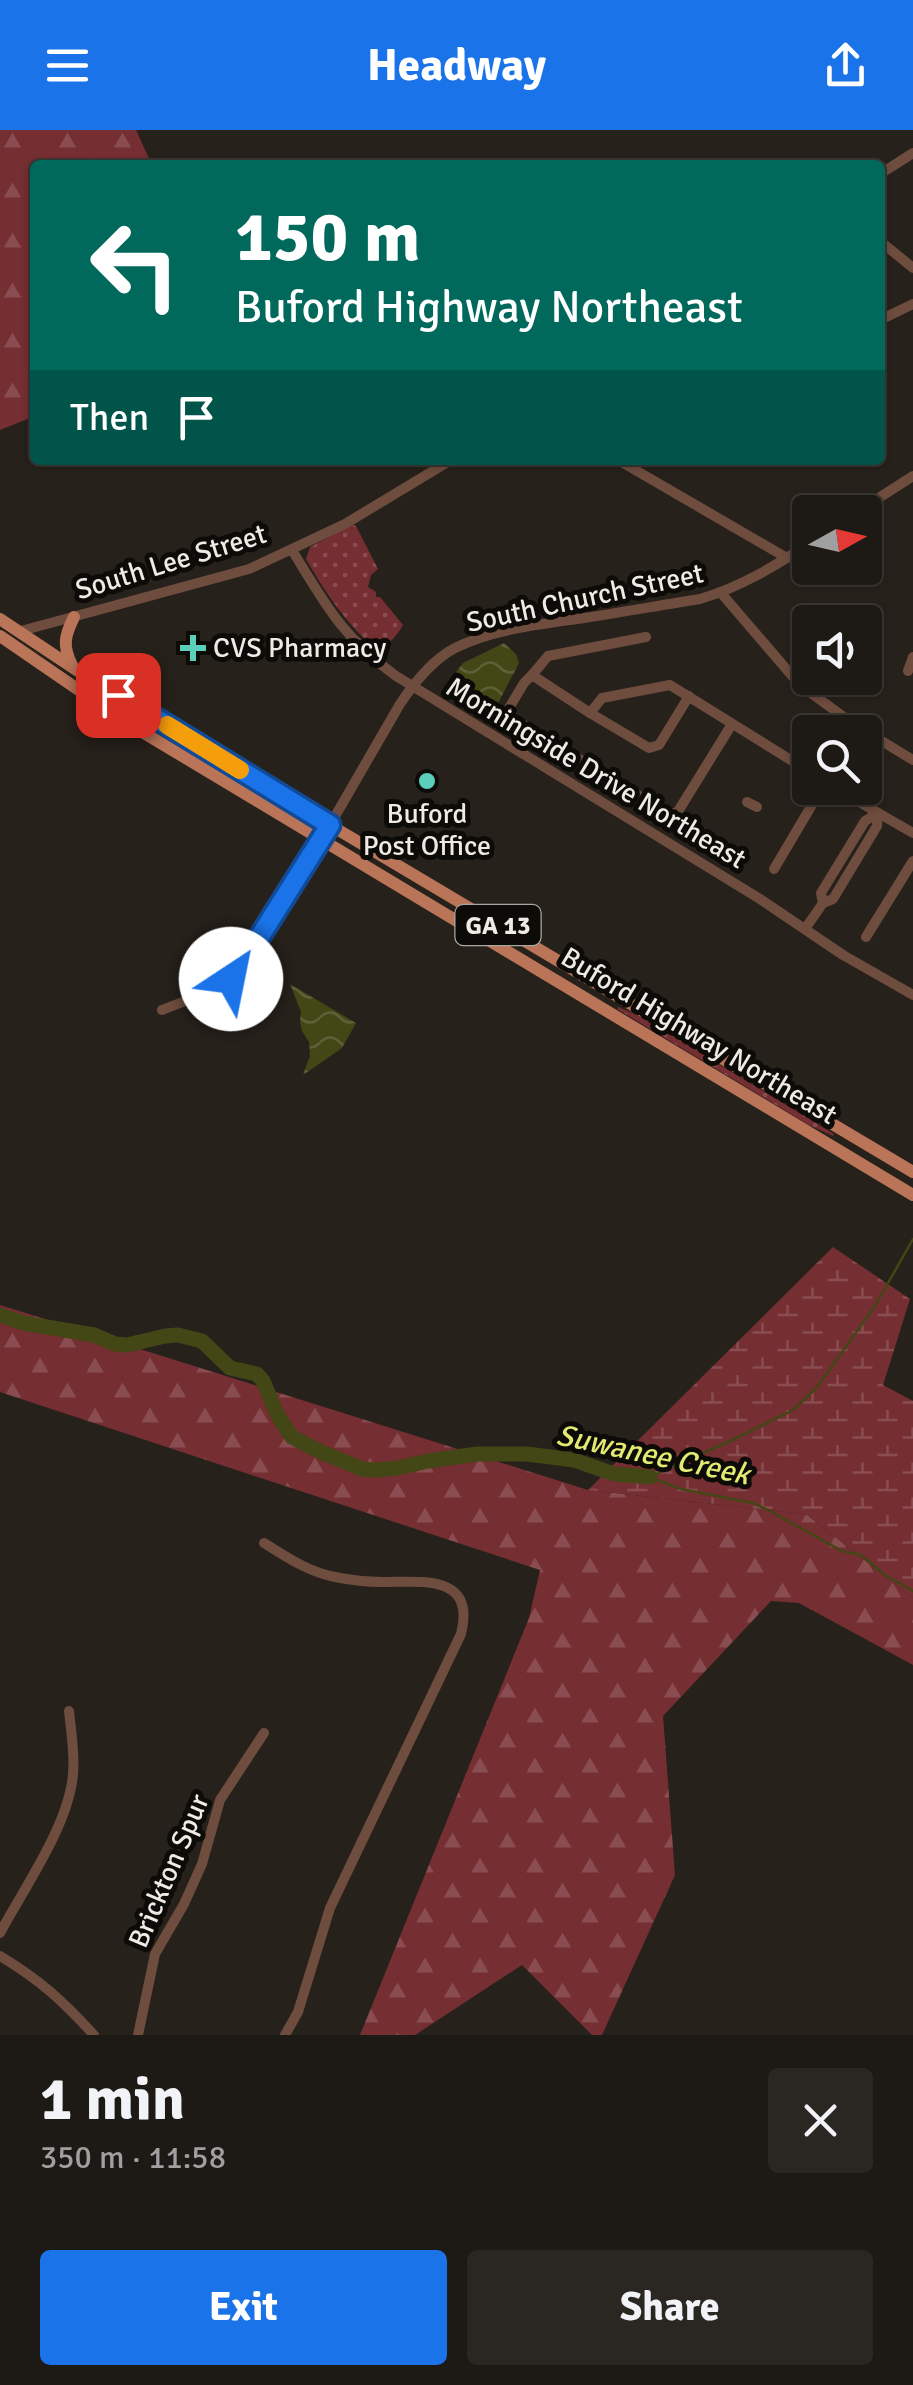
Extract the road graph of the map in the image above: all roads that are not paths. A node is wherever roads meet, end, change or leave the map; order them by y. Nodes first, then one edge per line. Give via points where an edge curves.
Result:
1 (913, 152) edge
2 (885, 171) edge
3 (885, 245) edge
4 (913, 268) edge
5 (913, 304) edge
6 (885, 318) edge
7 (444, 465) edge
8 (627, 465) edge
9 (913, 476) edge
10 (882, 496) edge
11 (292, 550) junction
12 (792, 555) edge
13 (787, 558) junction
14 (721, 593) junction
15 (74, 617) junction
16 (0, 619) edge
17 (21, 631) junction
18 (1, 637) edge
19 (646, 637) dead end
20 (913, 657) edge
21 (78, 671) junction
22 (908, 671) dead end
23 (532, 675) junction
24 (412, 687) junction
25 (689, 696) junction
26 (590, 712) junction
27 (732, 724) junction
28 (913, 760) edge
29 (792, 761) edge
30 (812, 805) edge
31 (864, 805) edge
32 (878, 813) junction
33 (330, 825) junction
34 (913, 833) edge
35 (320, 838) junction
36 (842, 858) junction
37 (913, 861) edge
38 (854, 864) junction
39 (774, 869) dead end
40 (823, 902) junction
41 (805, 929) junction
42 (866, 937) dead end
43 (913, 996) edge
44 (162, 1010) dead end
45 (913, 1172) edge
46 (913, 1195) edge
47 (264, 1543) dead end
48 (70, 1711) dead end
49 (264, 1734) dead end
50 (0, 1933) edge
51 (0, 1956) edge
52 (94, 2035) edge
53 (138, 2035) edge
54 (285, 2035) edge

1 - 2 street
3 - 4 street
5 - 6 street
7 - 11 street, South Lee Street
8 - 13 street
9 - 10 street
11 - 15 street, South Lee Street via 216,580
11 - 24 street, Morningside Drive Northeast via 340,627
12 - 13 street, South Church Street
13 - 14 street, South Church Street
14 - 24 street, South Church Street via 479,639 454,649
14 - 28 street via 800,686
15 - 17 street, South Lee Street
15 - 21 main road via 64,644
16 - 17 main road, GA 13
17 - 18 main road, South Lee Street
17 - 21 main road, GA 13
18 - 35 main road, Buford Highway Northeast / GA 13 via 122,720
19 - 23 street via 548,656
20 - 22 street
21 - 33 main road, Buford Highway Northeast / GA 13
23 - 26 street
23 - 27 street via 509,708 514,719 667,813 677,813
24 - 33 street, South Church Street
24 - 41 street, Morningside Drive Northeast
25 - 26 street via 670,684 602,698
25 - 26 street via 659,745 649,748
25 - 27 street
27 - 29 street
30 - 39 street
31 - 32 street
32 - 34 street
32 - 36 street via 865,821
32 - 38 street
33 - 35 street, South Church Street
33 - 45 main road, Buford Highway Northeast / GA 13
35 - 44 street, South Church Street via 231,979
35 - 46 main road, Buford Highway Northeast / GA 13
36 - 38 street
36 - 40 street via 820,893
37 - 42 street
38 - 40 street via 833,899
40 - 41 street
41 - 43 street, Morningside Drive Northeast
47 - 54 street via 335,1577 433,1581 449,1588 464,1608 454,1649 330,1908
48 - 50 street via 69,1798
49 - 53 street, Brickton Spur via 220,1800 202,1864 155,1954
51 - 52 street via 61,1999

